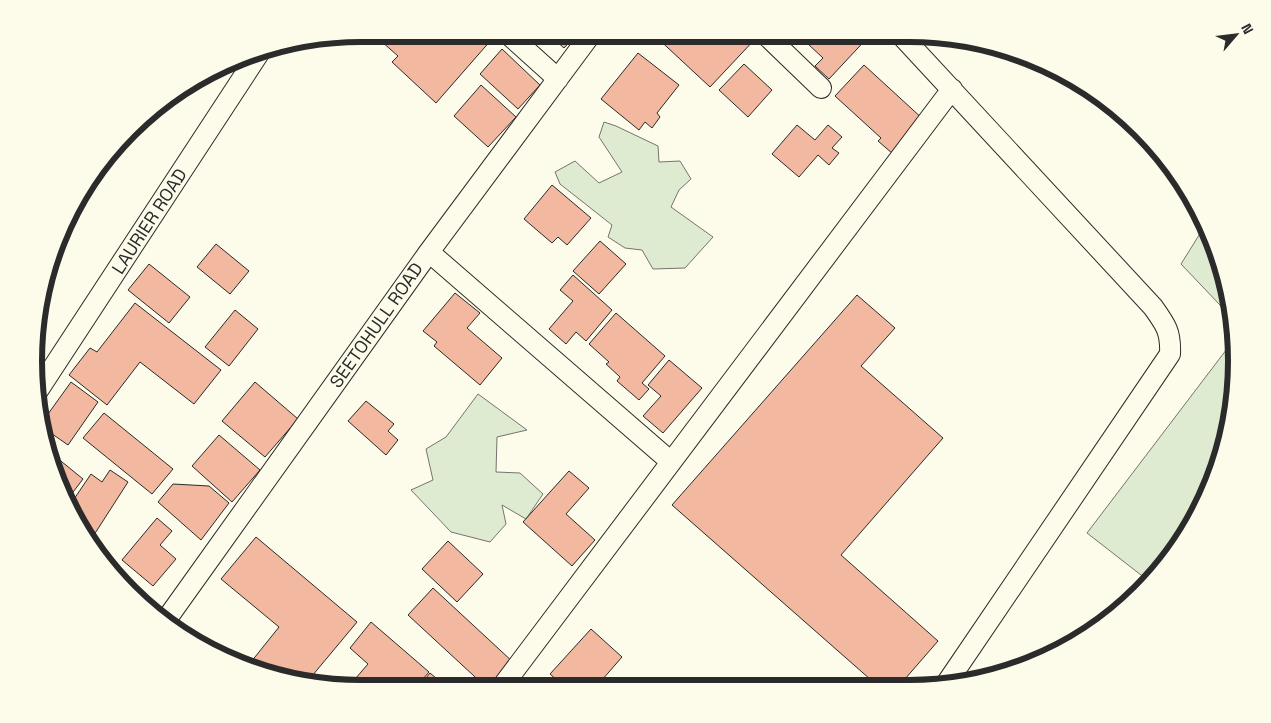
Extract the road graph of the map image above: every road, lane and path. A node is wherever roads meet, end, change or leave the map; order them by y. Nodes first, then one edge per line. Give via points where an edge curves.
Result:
1 (517, 42) edge
2 (585, 42) edge
3 (773, 42) edge
4 (908, 42) edge
5 (254, 61) edge
6 (558, 79) junction
7 (821, 88) dead end
8 (952, 89) junction
9 (429, 252) junction
10 (43, 383) edge
11 (670, 461) junction
12 (169, 616) edge
13 (949, 678) edge
14 (508, 680) edge

1 - 6 street
2 - 6 street, SEETOHULL ROAD
3 - 7 street
4 - 8 street
5 - 10 street, LAURIER ROAD
6 - 9 street, SEETOHULL ROAD
8 - 11 street
8 - 13 street via 1167,325 1170,354
9 - 11 street
9 - 12 street, SEETOHULL ROAD
11 - 14 street

